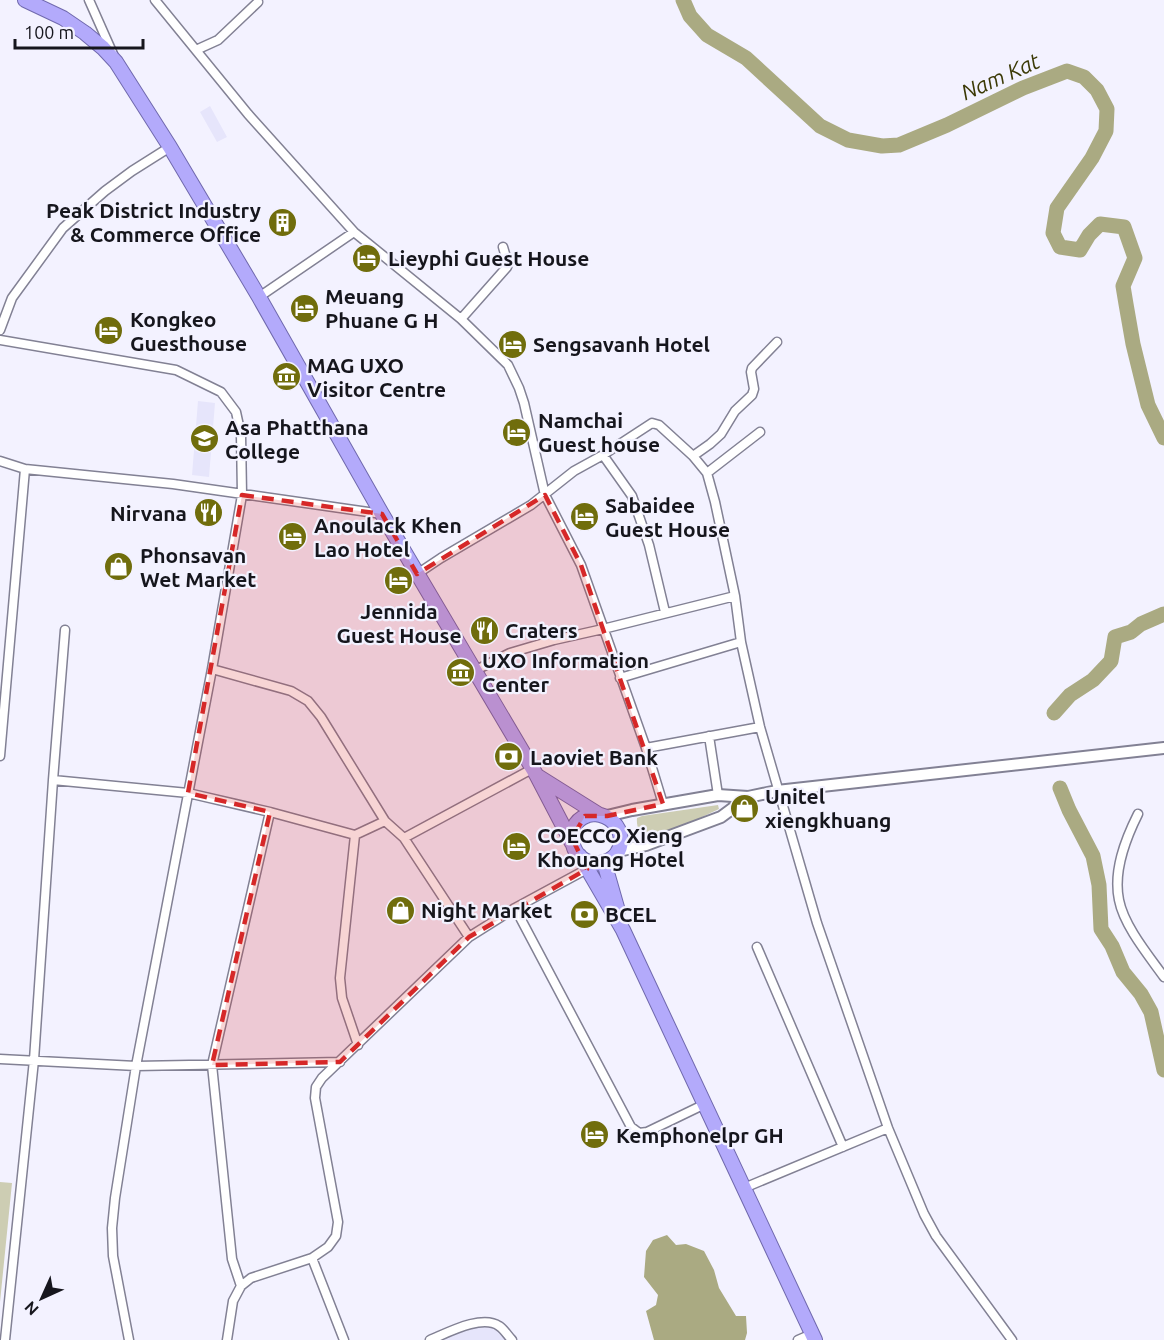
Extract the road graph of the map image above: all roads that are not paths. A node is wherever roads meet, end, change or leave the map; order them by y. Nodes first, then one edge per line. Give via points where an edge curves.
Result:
1 (25, 0) edge
2 (89, 0) edge
3 (155, 0) edge
4 (258, 2) dead end
5 (196, 51) junction
6 (116, 62) junction
7 (170, 147) junction
8 (354, 232) junction
9 (503, 247) dead end
10 (259, 297) junction
11 (461, 319) junction
12 (0, 330) edge
13 (0, 340) edge
14 (777, 342) dead end
15 (760, 432) dead end
16 (603, 455) junction
17 (693, 456) junction
18 (0, 461) edge
19 (25, 469) junction
20 (707, 473) junction
21 (242, 495) junction
22 (544, 495) junction
23 (382, 514) junction
24 (417, 574) junction
25 (735, 596) junction
26 (665, 612) junction
27 (603, 629) junction
28 (65, 630) dead end
29 (741, 642) junction
30 (212, 669) junction
31 (474, 671) junction
32 (620, 678) junction
33 (760, 727) junction
34 (709, 736) junction
35 (646, 748) junction
36 (1164, 748) edge
37 (0, 756) edge
38 (535, 772) junction
39 (52, 780) junction
40 (777, 791) junction
41 (188, 793) junction
42 (718, 795) junction
43 (748, 797) junction
44 (663, 804) junction
45 (270, 812) junction
46 (1138, 814) dead end
47 (602, 815) junction
48 (385, 821) junction
49 (355, 835) junction
50 (404, 838) junction
51 (573, 843) junction
52 (618, 851) junction
53 (583, 862) junction
54 (604, 862) junction
55 (514, 908) junction
56 (623, 930) junction
57 (469, 938) junction
58 (757, 947) dead end
59 (1164, 977) edge
60 (358, 1045) junction
61 (0, 1059) edge
62 (34, 1060) junction
63 (340, 1062) junction
64 (212, 1065) junction
65 (136, 1066) junction
66 (705, 1104) junction
67 (888, 1128) junction
68 (843, 1147) junction
69 (744, 1188) junction
70 (312, 1258) junction
71 (241, 1286) junction
72 (814, 1337) edge
73 (5, 1340) edge
74 (129, 1340) edge
75 (227, 1340) edge
76 (344, 1340) edge
77 (430, 1340) edge
78 (512, 1340) edge
79 (798, 1340) edge
80 (1012, 1340) edge

1 - 6 highway via 51,8
2 - 6 street
3 - 5 street
4 - 5 street via 218,40
5 - 8 street
6 - 7 highway
7 - 10 highway
7 - 12 street via 105,191 63,228 12,298
8 - 10 street
8 - 11 street
9 - 11 street via 507,267
10 - 23 highway
11 - 22 street via 508,365 519,388
13 - 21 street via 176,370 221,392 236,412 241,435
14 - 17 street via 752,368 752,394 735,411 721,434
15 - 20 street
16 - 17 street via 652,423
16 - 22 street via 574,471
16 - 26 street via 632,496
17 - 20 street
18 - 19 street
19 - 21 street
19 - 37 street
20 - 25 street
21 - 23 street
21 - 30 street
22 - 24 street
22 - 27 street via 581,565
23 - 24 highway
24 - 31 highway
25 - 26 street
25 - 29 street
26 - 27 street
27 - 31 street via 510,653
27 - 32 street
28 - 39 street
29 - 32 street
29 - 33 street
30 - 41 street
30 - 48 street via 291,692 308,701
31 - 38 highway
32 - 35 street
33 - 34 street
33 - 40 street
34 - 35 street
34 - 42 street
35 - 44 street
36 - 40 street
38 - 47 highway
38 - 50 street
38 - 51 highway
39 - 41 street
39 - 62 street
40 - 43 street
40 - 67 street via 817,923
41 - 45 street
41 - 65 street
42 - 43 street
42 - 44 street
43 - 52 street via 721,817 646,845
44 - 47 street
45 - 49 street
45 - 64 street
46 - 59 street via 1121,859 1119,901 1139,941
47 - 51 highway via 585,816 577,824
47 - 52 highway via 612,819 619,829
48 - 49 street
48 - 50 street
49 - 60 street via 340,978 342,998
50 - 57 street
51 - 53 highway
52 - 54 highway
53 - 54 highway
53 - 55 street
53 - 56 highway
54 - 56 highway
55 - 57 street
55 - 66 street via 631,1127 639,1133 647,1132
56 - 66 highway
57 - 60 street
58 - 68 street
60 - 63 street
61 - 62 street
62 - 65 street
62 - 73 street
63 - 64 street
63 - 70 street via 322,1078 315,1098 338,1222 336,1236
64 - 65 street
64 - 71 street via 232,1259
65 - 74 street via 112,1228 113,1256
66 - 69 highway
67 - 68 street
67 - 80 street via 936,1236
68 - 69 street
69 - 72 highway
70 - 71 street via 251,1278
70 - 76 street
71 - 75 street via 233,1301
72 - 79 street
77 - 78 street via 479,1322 499,1326

